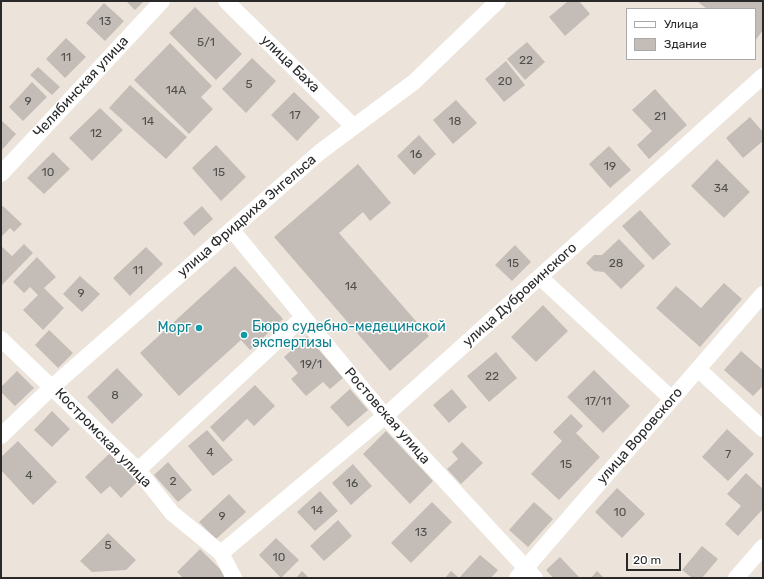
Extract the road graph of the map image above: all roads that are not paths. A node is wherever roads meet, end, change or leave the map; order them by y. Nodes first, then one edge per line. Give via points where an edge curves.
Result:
1 (162, 1) edge
2 (226, 1) edge
3 (498, 1) edge
4 (763, 76) edge
5 (354, 127) junction
6 (1, 174) edge
7 (232, 230) junction
8 (540, 277) junction
9 (763, 294) edge
10 (303, 317) junction
11 (1, 339) edge
12 (698, 369) junction
13 (53, 386) junction
14 (672, 399) junction
15 (384, 416) junction
16 (763, 429) edge
17 (1, 436) edge
18 (138, 470) junction
19 (763, 547) edge
20 (221, 553) junction
21 (525, 575) edge
22 (234, 578) edge
23 (736, 578) edge

1 - 6 street, Челябинская улица
2 - 5 street, улица Баха
3 - 5 street, улица Фридриха Энгельса via 414,82
4 - 8 street, улица Дубровинского
5 - 7 street, улица Фридриха Энгельса via 320,152
7 - 10 street, Ростовская улица
7 - 13 street, улица Фридриха Энгельса
8 - 14 street
8 - 15 street, улица Дубровинского
9 - 12 street, улица Воровского
10 - 15 street, Ростовская улица
10 - 18 street
11 - 13 street, Костромская улица
12 - 14 street, улица Воровского
12 - 16 street
13 - 17 street, улица Фридриха Энгельса
13 - 18 street, Костромская улица
14 - 21 street, улица Воровского
15 - 20 street, улица Дубровинского
15 - 21 street, Ростовская улица
18 - 20 street, Костромская улица via 172,513
19 - 23 street
20 - 22 street

